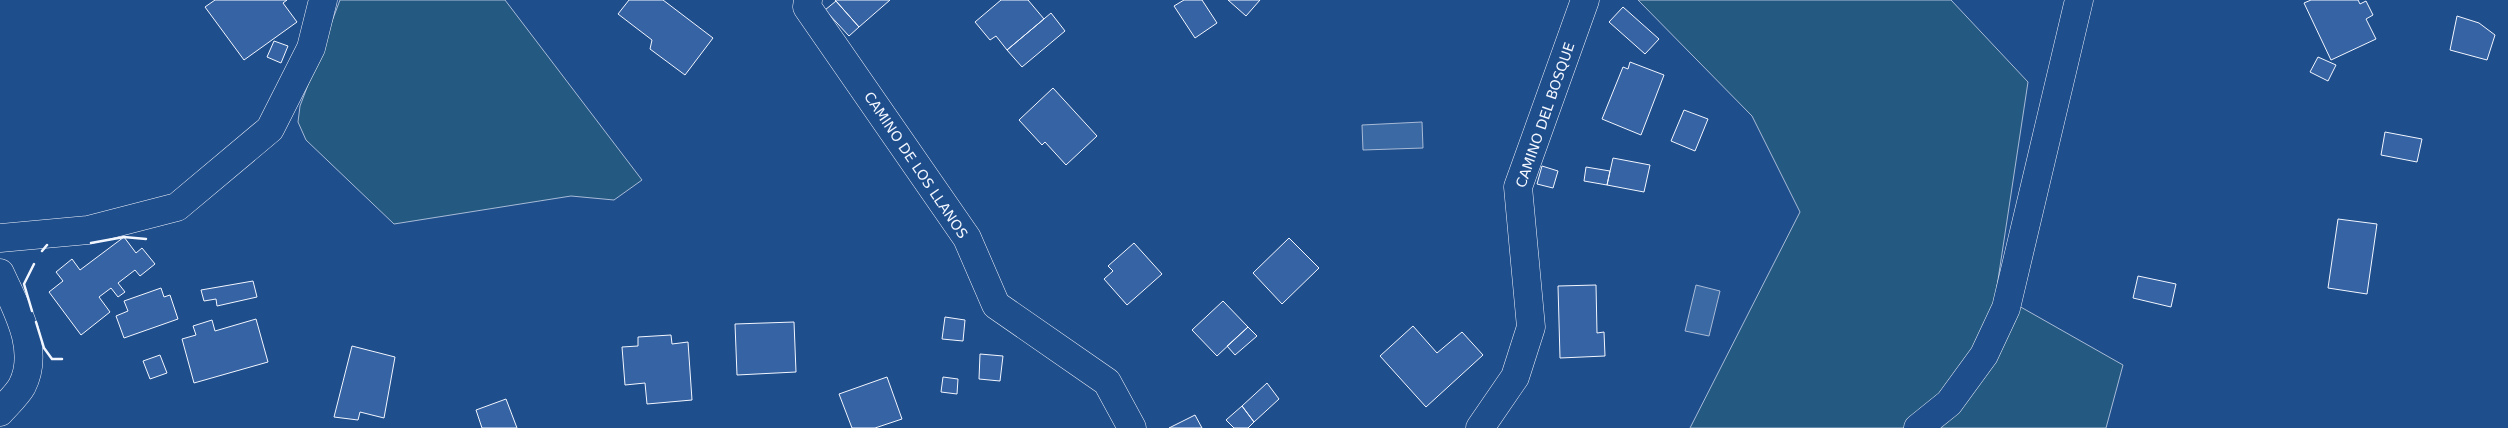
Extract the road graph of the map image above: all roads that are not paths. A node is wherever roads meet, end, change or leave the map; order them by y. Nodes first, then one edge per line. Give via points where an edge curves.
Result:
1 (323, 0) edge
2 (808, 0) edge
3 (1585, 0) edge
4 (2079, 0) edge
5 (0, 238) edge
6 (0, 273) edge
7 (0, 412) edge
8 (1132, 428) edge
9 (1480, 428) edge
10 (1918, 428) edge

1 - 5 main road via 311,48 270,129 177,207 88,230
2 - 8 main road, CAMINO DE LOS LLANOS via 807,7 967,238 996,305 1107,382
3 - 9 main road, CAMINO DEL BOSQUE via 1518,187 1531,327 1515,377
4 - 10 main road via 2006,308 1984,355 1949,402
6 - 7 main road via 22,322 30,364 22,386

